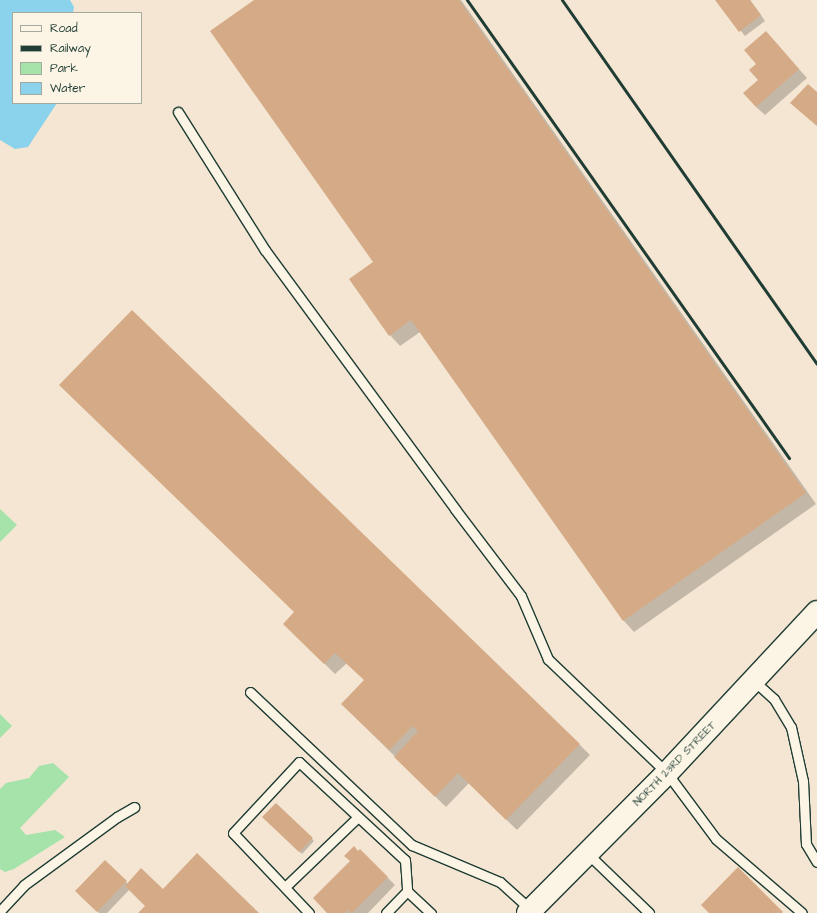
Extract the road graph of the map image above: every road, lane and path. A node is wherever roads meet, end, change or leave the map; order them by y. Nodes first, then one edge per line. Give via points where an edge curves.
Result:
1 (178, 112) dead end
2 (817, 612) edge
3 (754, 681) junction
4 (250, 692) dead end
5 (667, 773) junction
6 (134, 807) dead end
7 (358, 817) junction
8 (588, 854) junction
9 (817, 862) edge
10 (285, 887) junction
11 (407, 890) junction
12 (0, 911) edge
13 (389, 912) edge
14 (532, 912) edge
15 (309, 913) edge
16 (431, 913) edge
17 (649, 913) edge
18 (802, 913) edge

1 - 5 lane via 265,250 521,596 548,659
2 - 3 main road, NORTH 23RD STREET
3 - 5 main road, NORTH 23RD STREET
3 - 9 lane via 774,698 791,727 803,781 806,844
4 - 14 lane via 412,846 500,882
5 - 8 main road, NORTH 23RD STREET
5 - 18 lane via 716,839
6 - 12 lane via 24,885
7 - 10 lane
7 - 10 lane via 299,762 233,833
7 - 11 lane via 405,860
8 - 14 main road, NORTH 23RD STREET
8 - 17 lane
10 - 15 lane
11 - 13 lane
11 - 16 lane

